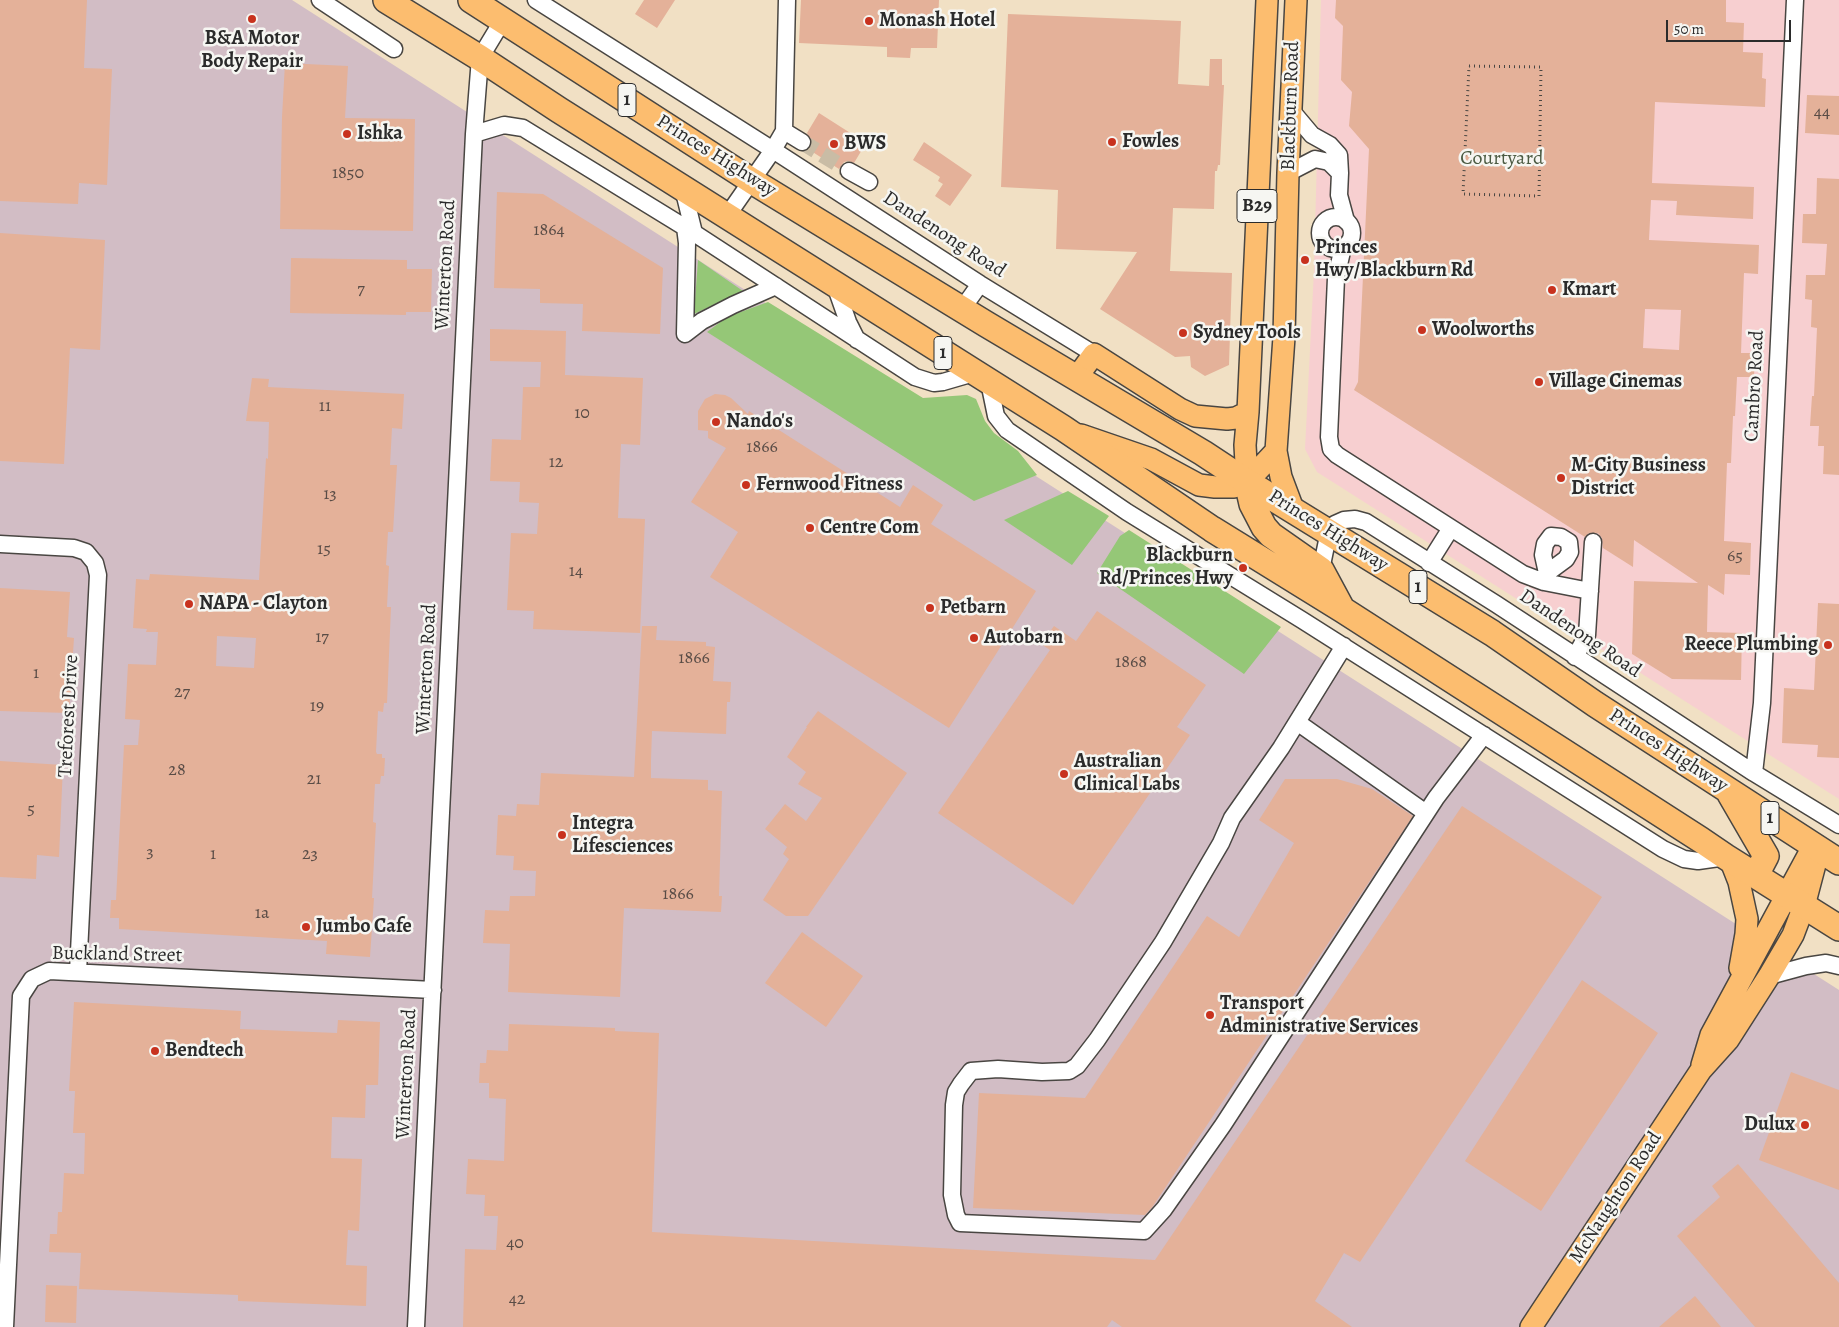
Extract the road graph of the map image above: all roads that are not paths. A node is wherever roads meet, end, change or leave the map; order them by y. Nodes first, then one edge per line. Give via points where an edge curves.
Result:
1 (320, 0) edge
2 (386, 0) edge
3 (472, 0) edge
4 (536, 0) edge
5 (787, 0) edge
6 (1267, 0) edge
7 (1296, 0) edge
8 (1795, 0) edge
9 (503, 20) junction
10 (394, 49) dead end
11 (480, 58) junction
12 (1291, 110) junction
13 (784, 130) junction
14 (474, 134) junction
15 (802, 142) tunnel mouth
16 (773, 150) junction
17 (849, 171) tunnel mouth
18 (1288, 173) junction
19 (1340, 173) junction
20 (752, 180) junction
21 (869, 182) dead end
22 (683, 188) junction
23 (1339, 195) junction
24 (727, 216) junction
25 (1328, 220) junction
26 (690, 230) junction
27 (1350, 235) junction
28 (980, 284) junction
29 (835, 285) junction
30 (776, 286) junction
31 (962, 309) junction
32 (857, 340) junction
33 (1094, 354) junction
34 (1076, 377) junction
35 (982, 378) junction
36 (1248, 412) junction
37 (1064, 428) junction
38 (1276, 451) junction
39 (1246, 482) junction
40 (1293, 510) junction
41 (1451, 528) junction
42 (1329, 532) junction
43 (1594, 542) dead end
44 (0, 544) edge
45 (1429, 563) junction
46 (1321, 570) junction
47 (1590, 591) junction
48 (1496, 604) junction
49 (1343, 610) junction
50 (1492, 633) junction
51 (1344, 646) junction
52 (1575, 657) junction
53 (1297, 722) junction
54 (1484, 735) junction
55 (1754, 773) junction
56 (1614, 784) junction
57 (1728, 790) junction
58 (1599, 808) junction
59 (1426, 812) junction
60 (1839, 825) edge
61 (1824, 852) edge
62 (1728, 858) junction
63 (1756, 875) junction
64 (1796, 901) junction
65 (1839, 928) edge
66 (1839, 966) edge
67 (78, 972) junction
68 (1769, 976) junction
69 (1736, 986) junction
70 (432, 990) junction
71 (1701, 1070) junction
72 (5, 1327) edge
73 (416, 1327) edge
74 (1531, 1327) edge

1 - 10 street
2 - 11 highway, 1
3 - 9 highway, Princes Highway / 1
4 - 16 street, Dandenong Road
5 - 13 street
6 - 36 main road, Blackburn Road / B29
7 - 12 main road, Blackburn Road / B29
8 - 55 street, Cambro Road via 1762,703
9 - 11 street, Winterton Road
9 - 20 highway, Princes Highway / 1
11 - 14 street, Winterton Road
11 - 22 highway, 1
12 - 18 main road, Blackburn Road / B29
12 - 19 street via 1312,135 1330,144 1338,155
13 - 15 street
13 - 16 street
14 - 26 street via 504,125 523,128
14 - 70 street, Winterton Road
16 - 20 street
16 - 28 street, Dandenong Road
17 - 21 street
18 - 19 street via 1314,159 1328,162
18 - 38 main road, Blackburn Road / B29 via 1284,337
19 - 23 street
20 - 24 street
20 - 31 highway, Princes Highway / 1
22 - 24 highway, 1
22 - 26 street
23 - 25 street
23 - 27 street
24 - 29 highway, 1
25 - 27 street via 1337,217
25 - 27 street via 1320,232 1321,238
26 - 30 street
26 - 30 street via 686,334 702,321
27 - 41 street via 1336,278 1331,449
28 - 31 street
28 - 33 street, Dandenong Road
29 - 32 street
29 - 35 highway, 1
30 - 32 street
31 - 34 highway, Princes Highway / 1
32 - 35 street via 924,381
33 - 34 main road
33 - 36 main road via 1195,416 1227,419
34 - 39 highway, Princes Highway / 1
35 - 37 highway, 1
35 - 51 street via 996,416 1026,444 1127,512
36 - 39 main road, Blackburn Road / B29
37 - 39 main road via 1151,458 1199,485 1224,488
37 - 49 highway, 1 via 1205,524
38 - 39 main road
38 - 40 main road, Blackburn Road / B29
39 - 40 highway, Princes Highway / 1
39 - 46 highway via 1252,504 1264,527
40 - 42 highway, Princes Highway / 1
41 - 45 street
41 - 47 street via 1524,574
42 - 45 street, Dandenong Road via 1344,520 1366,522
42 - 46 street
42 - 50 highway, Princes Highway / 1
43 - 47 street
44 - 67 street, Treforest Drive via 74,548 86,552 95,563 98,575
45 - 48 street, Dandenong Road
46 - 49 highway
47 - 52 street via 1587,635
48 - 50 street
48 - 52 street, Dandenong Road
49 - 56 highway, 1
50 - 57 highway, Princes Highway / 1
51 - 53 street
51 - 54 street
52 - 55 street, Dandenong Road
53 - 59 street
53 - 59 street via 1232,818 1163,942 1077,1066 1069,1071 971,1070 961,1084 954,1105 952,1195 960,1223 1144,1231 1164,1209 1223,1125
54 - 58 street
54 - 59 street
55 - 60 street, Dandenong Road
56 - 58 street
56 - 62 highway, 1
57 - 61 highway, Princes Highway / 1
57 - 63 highway via 1766,856
58 - 62 street via 1675,856 1698,861
61 - 64 main road, McNaughton Road
62 - 63 highway, 1
62 - 69 main road via 1739,882 1747,919
63 - 64 highway, 1
64 - 65 highway, 1
64 - 68 main road, McNaughton Road via 1793,935
64 - 69 main road, McNaughton Road
66 - 68 street via 1826,963
67 - 70 street, Buckland Street
67 - 72 street, Buckland Street via 49,971 32,979 21,996
68 - 71 main road, McNaughton Road via 1728,1040
69 - 71 main road, McNaughton Road via 1711,1035
70 - 73 street, Winterton Road
71 - 74 main road, McNaughton Road

